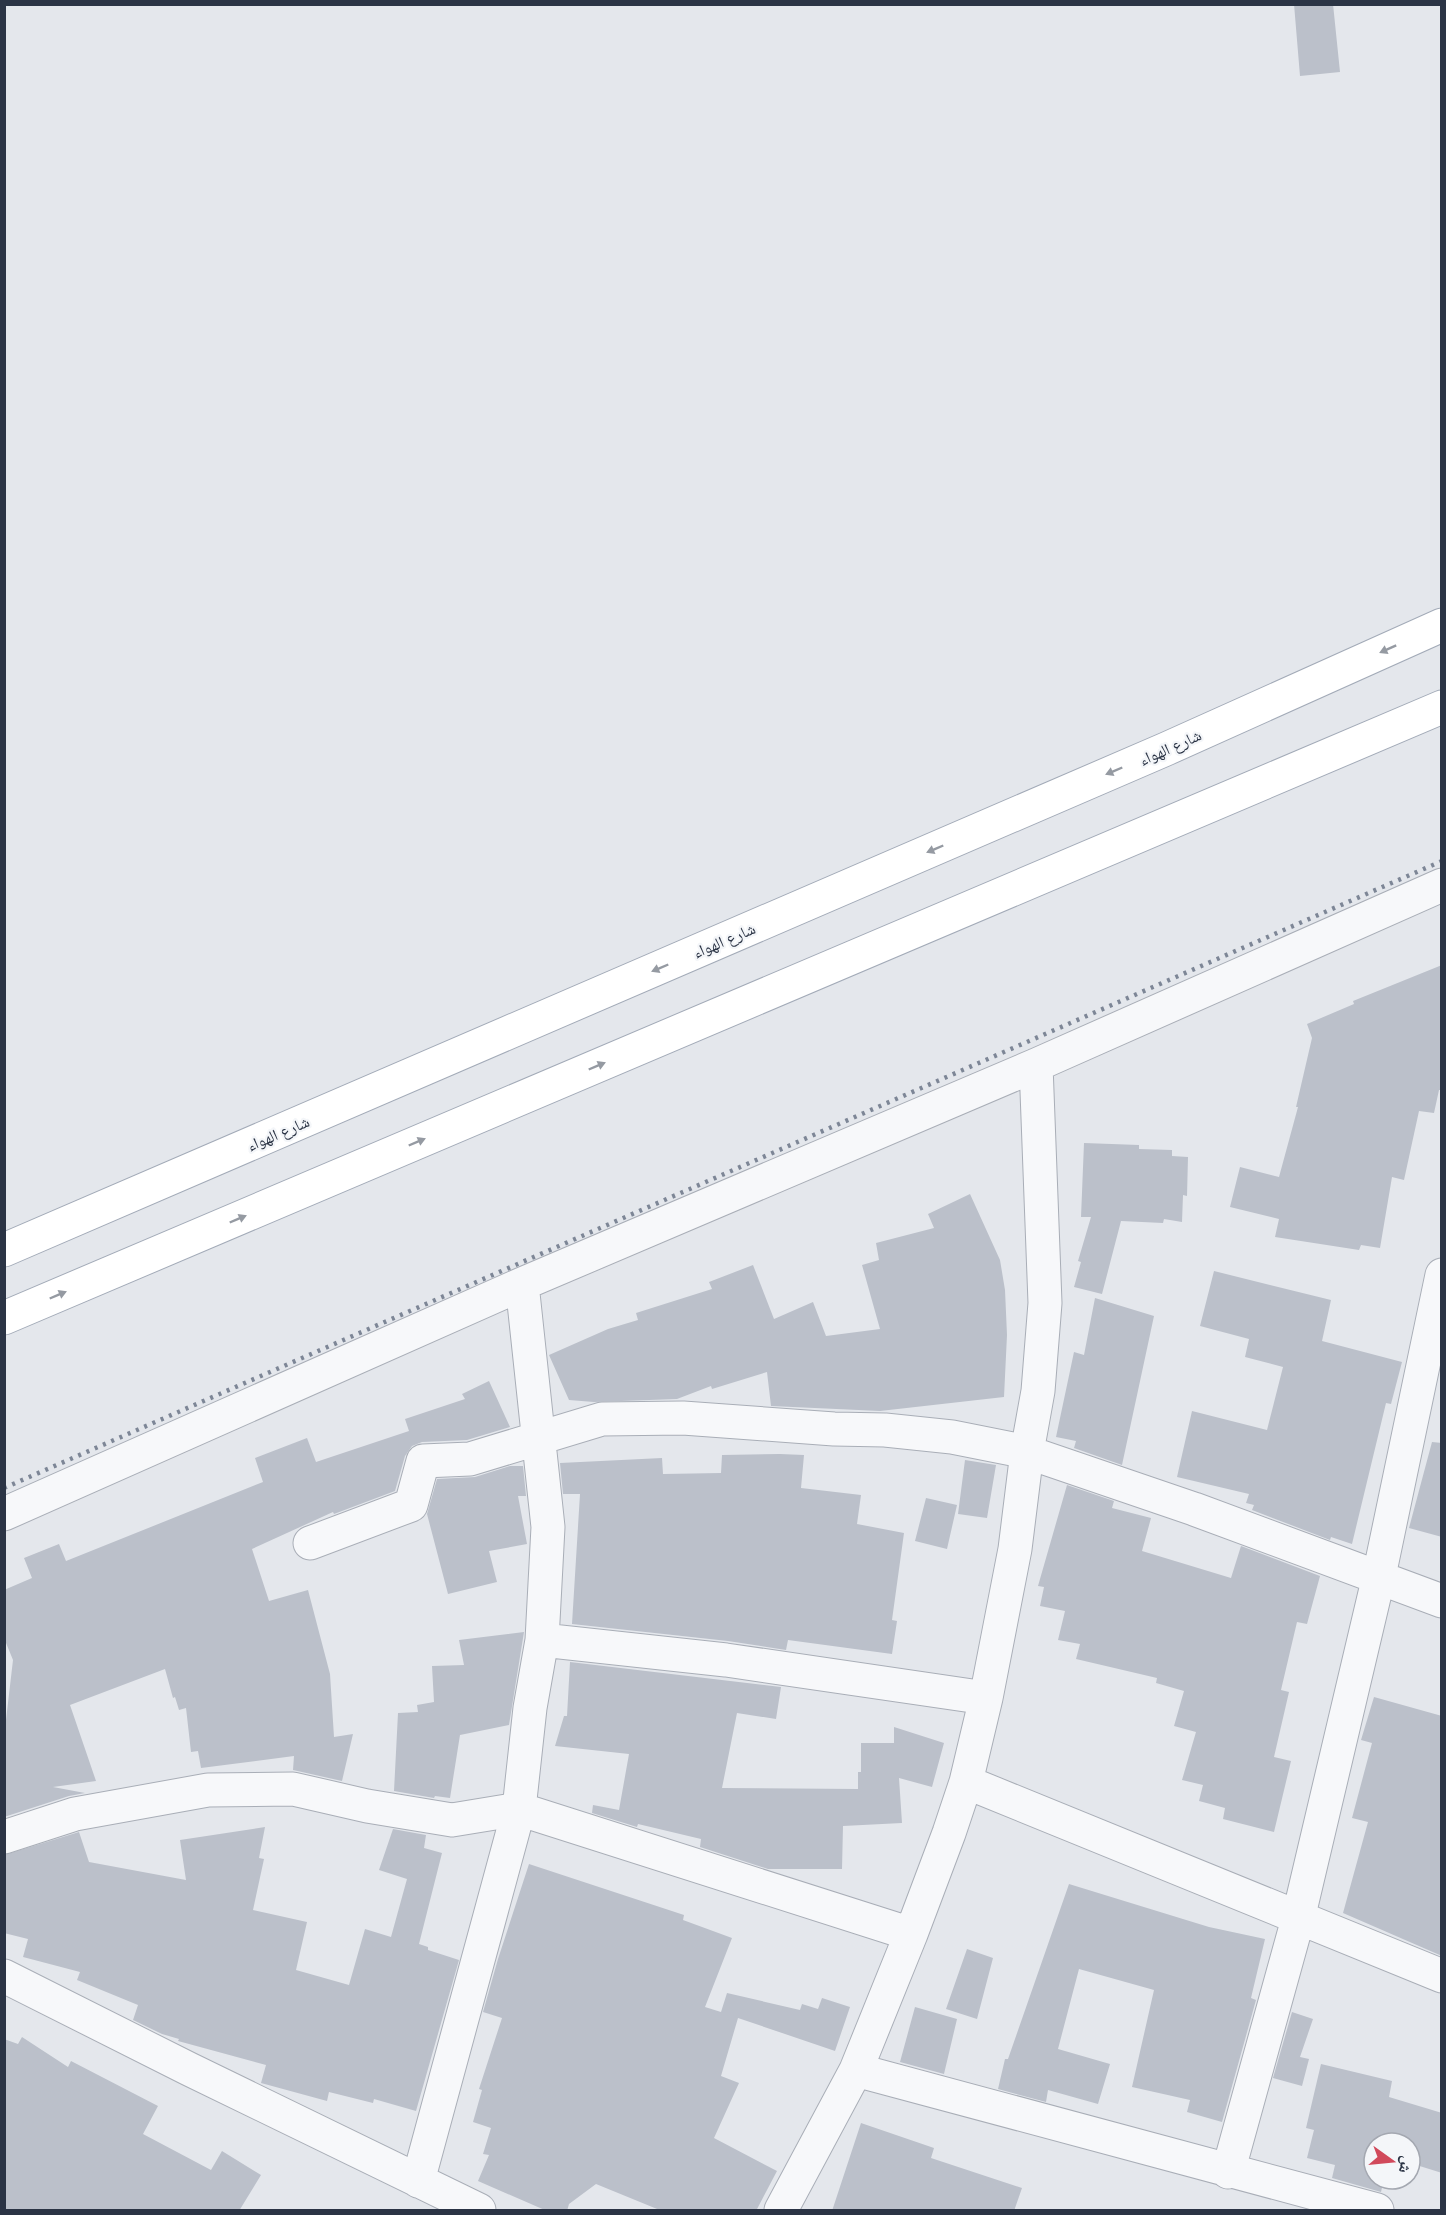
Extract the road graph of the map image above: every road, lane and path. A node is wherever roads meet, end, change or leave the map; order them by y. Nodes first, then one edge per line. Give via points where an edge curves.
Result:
1 (1442, 625) edge
2 (1442, 707) edge
3 (1442, 885) edge
4 (1036, 1065) junction
5 (4, 1251) edge
6 (1442, 1275) edge
7 (522, 1284) junction
8 (4, 1318) edge
9 (539, 1437) junction
10 (1027, 1452) junction
11 (4, 1514) edge
12 (310, 1543) dead end
13 (1379, 1576) junction
14 (1442, 1601) edge
15 (542, 1640) junction
16 (986, 1698) junction
17 (966, 1782) junction
18 (519, 1809) junction
19 (4, 1837) edge
20 (1298, 1919) junction
21 (911, 1934) junction
22 (4, 1976) edge
23 (1442, 1976) edge
24 (856, 2070) junction
25 (1228, 2172) junction
26 (418, 2181) junction
27 (479, 2211) edge
28 (781, 2211) edge
29 (1377, 2211) edge

1 -> 5 main road, شارع الهواء via 1166,749
8 -> 2 main road
3 - 4 street
4 - 7 street
4 - 10 street via 1045,1303 1038,1391
6 - 13 street
7 - 9 street
7 - 11 street
9 - 10 street via 602,1419 683,1418 885,1430 952,1437
9 - 12 street via 470,1459 423,1461 411,1505
9 - 15 street via 548,1527
10 - 13 street
10 - 16 street via 1015,1549
13 - 14 street
13 - 20 street
15 - 16 street via 726,1660
15 - 18 street
16 - 17 street
17 - 20 street
17 - 21 street
18 - 19 street via 452,1820 293,1789 208,1791 75,1814
18 - 21 street
18 - 26 street
20 - 23 street
20 - 25 street
21 - 24 street
22 - 26 street
24 - 25 street
24 - 28 street
25 - 29 street
26 - 27 street

